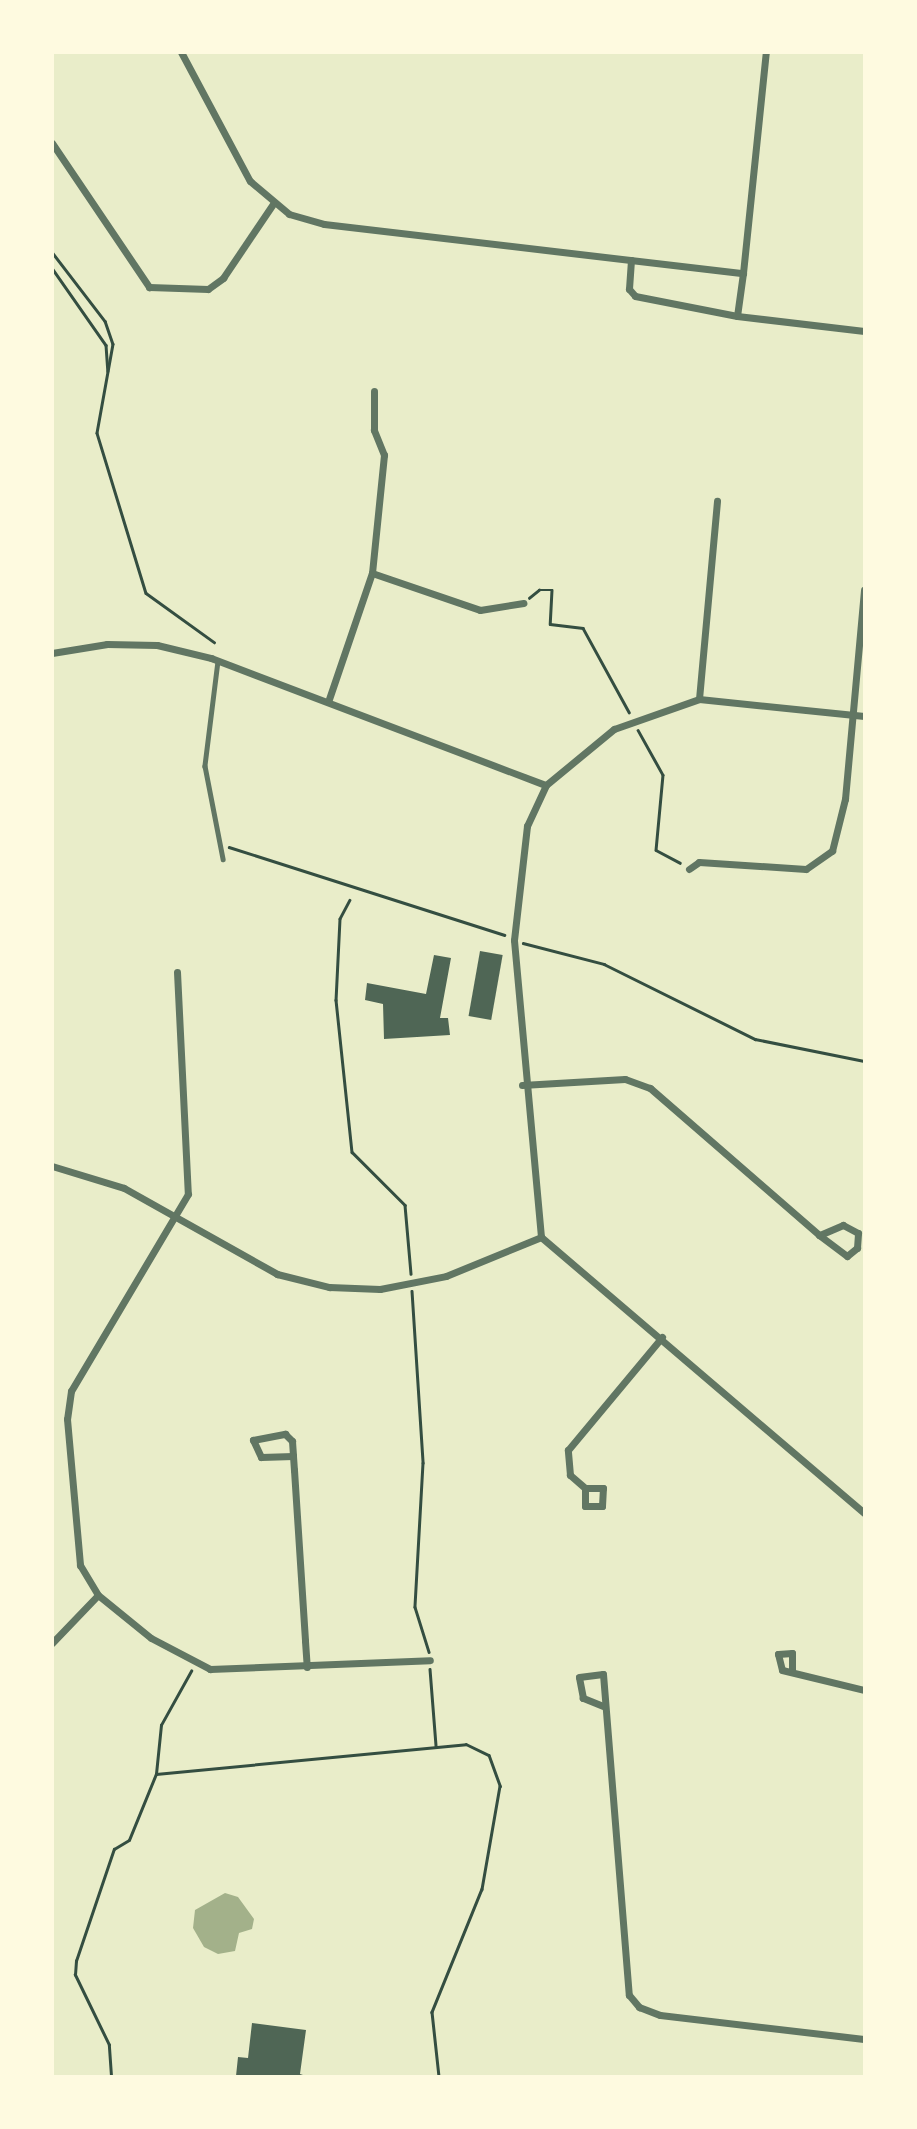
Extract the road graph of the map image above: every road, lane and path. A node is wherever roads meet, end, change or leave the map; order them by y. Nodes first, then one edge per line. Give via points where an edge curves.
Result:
1 (181, 52) edge
2 (766, 52) edge
3 (52, 143) edge
4 (273, 204) junction
5 (52, 252) edge
6 (631, 260) junction
7 (52, 268) edge
8 (743, 273) junction
9 (737, 316) junction
10 (864, 331) edge
11 (108, 378) junction
12 (374, 391) dead end
13 (717, 501) dead end
14 (372, 573) junction
15 (864, 590) edge
16 (523, 603) joint
17 (214, 642) dead end
18 (52, 653) edge
19 (218, 661) junction
20 (329, 699) junction
21 (699, 699) junction
22 (854, 716) junction
23 (864, 716) edge
24 (633, 720) junction
25 (546, 785) junction
26 (219, 843) junction
27 (223, 859) dead end
28 (689, 869) joint
29 (350, 900) dead end
30 (509, 937) dead end
31 (521, 942) dead end
32 (177, 972) dead end
33 (864, 1061) edge
34 (522, 1084) junction
35 (52, 1166) edge
36 (176, 1222) junction
37 (819, 1235) junction
38 (541, 1237) junction
39 (411, 1278) dead end
40 (412, 1294) dead end
41 (662, 1337) junction
42 (293, 1456) junction
43 (585, 1488) dead end
44 (864, 1513) edge
45 (98, 1595) junction
46 (52, 1643) edge
47 (430, 1660) junction
48 (194, 1664) junction
49 (307, 1667) junction
50 (792, 1669) dead end
51 (864, 1690) edge
52 (603, 1706) junction
53 (436, 1746) junction
54 (156, 1774) junction
55 (864, 2039) edge
56 (111, 2077) edge
57 (439, 2077) edge

1 - 4 street via 240,166
2 - 8 street
3 - 4 street via 149,287 208,289 222,278
4 - 6 street via 324,225
5 - 11 path via 105,321 113,344
6 - 8 street
6 - 9 street via 629,289 635,296
7 - 11 path via 106,345
8 - 9 street
9 - 10 street
11 - 17 path via 97,433 146,593
12 - 14 street via 374,430 384,455
13 - 21 street
14 - 16 street via 481,610
14 - 20 street
15 - 22 street
16 - 24 path via 539,590 552,590 550,624 583,628
18 - 19 street via 107,644 157,645
19 - 20 street
19 - 26 lane via 205,766
20 - 25 street
21 - 22 street
21 - 24 street
22 - 23 street
22 - 28 street via 838,841 824,860 799,870 699,862
24 - 25 street via 592,744
24 - 28 path via 663,775 656,850
25 - 34 street via 527,826 514,940
26 - 27 lane
26 - 30 path
29 - 39 path via 340,919 337,1000 352,1152 405,1205
31 - 33 path via 604,964 755,1039
32 - 36 street via 190,1178
34 - 37 street via 625,1079 650,1088
34 - 38 street
35 - 36 street via 124,1188
36 - 38 street via 277,1275 355,1290 446,1276
36 - 45 street via 90,1356 68,1403 77,1551
37 - 37 street via 843,1225 858,1233 857,1248 847,1256
38 - 41 street
40 - 47 path via 423,1462 415,1607
41 - 43 street via 568,1450 570,1475
41 - 44 street
42 - 42 street via 261,1457 253,1440 285,1434
42 - 49 street
45 - 46 street
45 - 48 street
47 - 49 street
47 - 53 path
48 - 49 street via 225,1671
48 - 54 path via 161,1725
50 - 51 street
52 - 52 street via 583,1698 579,1677 603,1674
52 - 55 street via 629,1995 639,2007 660,2014
53 - 54 path
53 - 57 path via 479,1748 497,1768 500,1786 491,1860 432,2012
54 - 56 path via 129,1840 114,1849 76,1961 75,1975 109,2045

